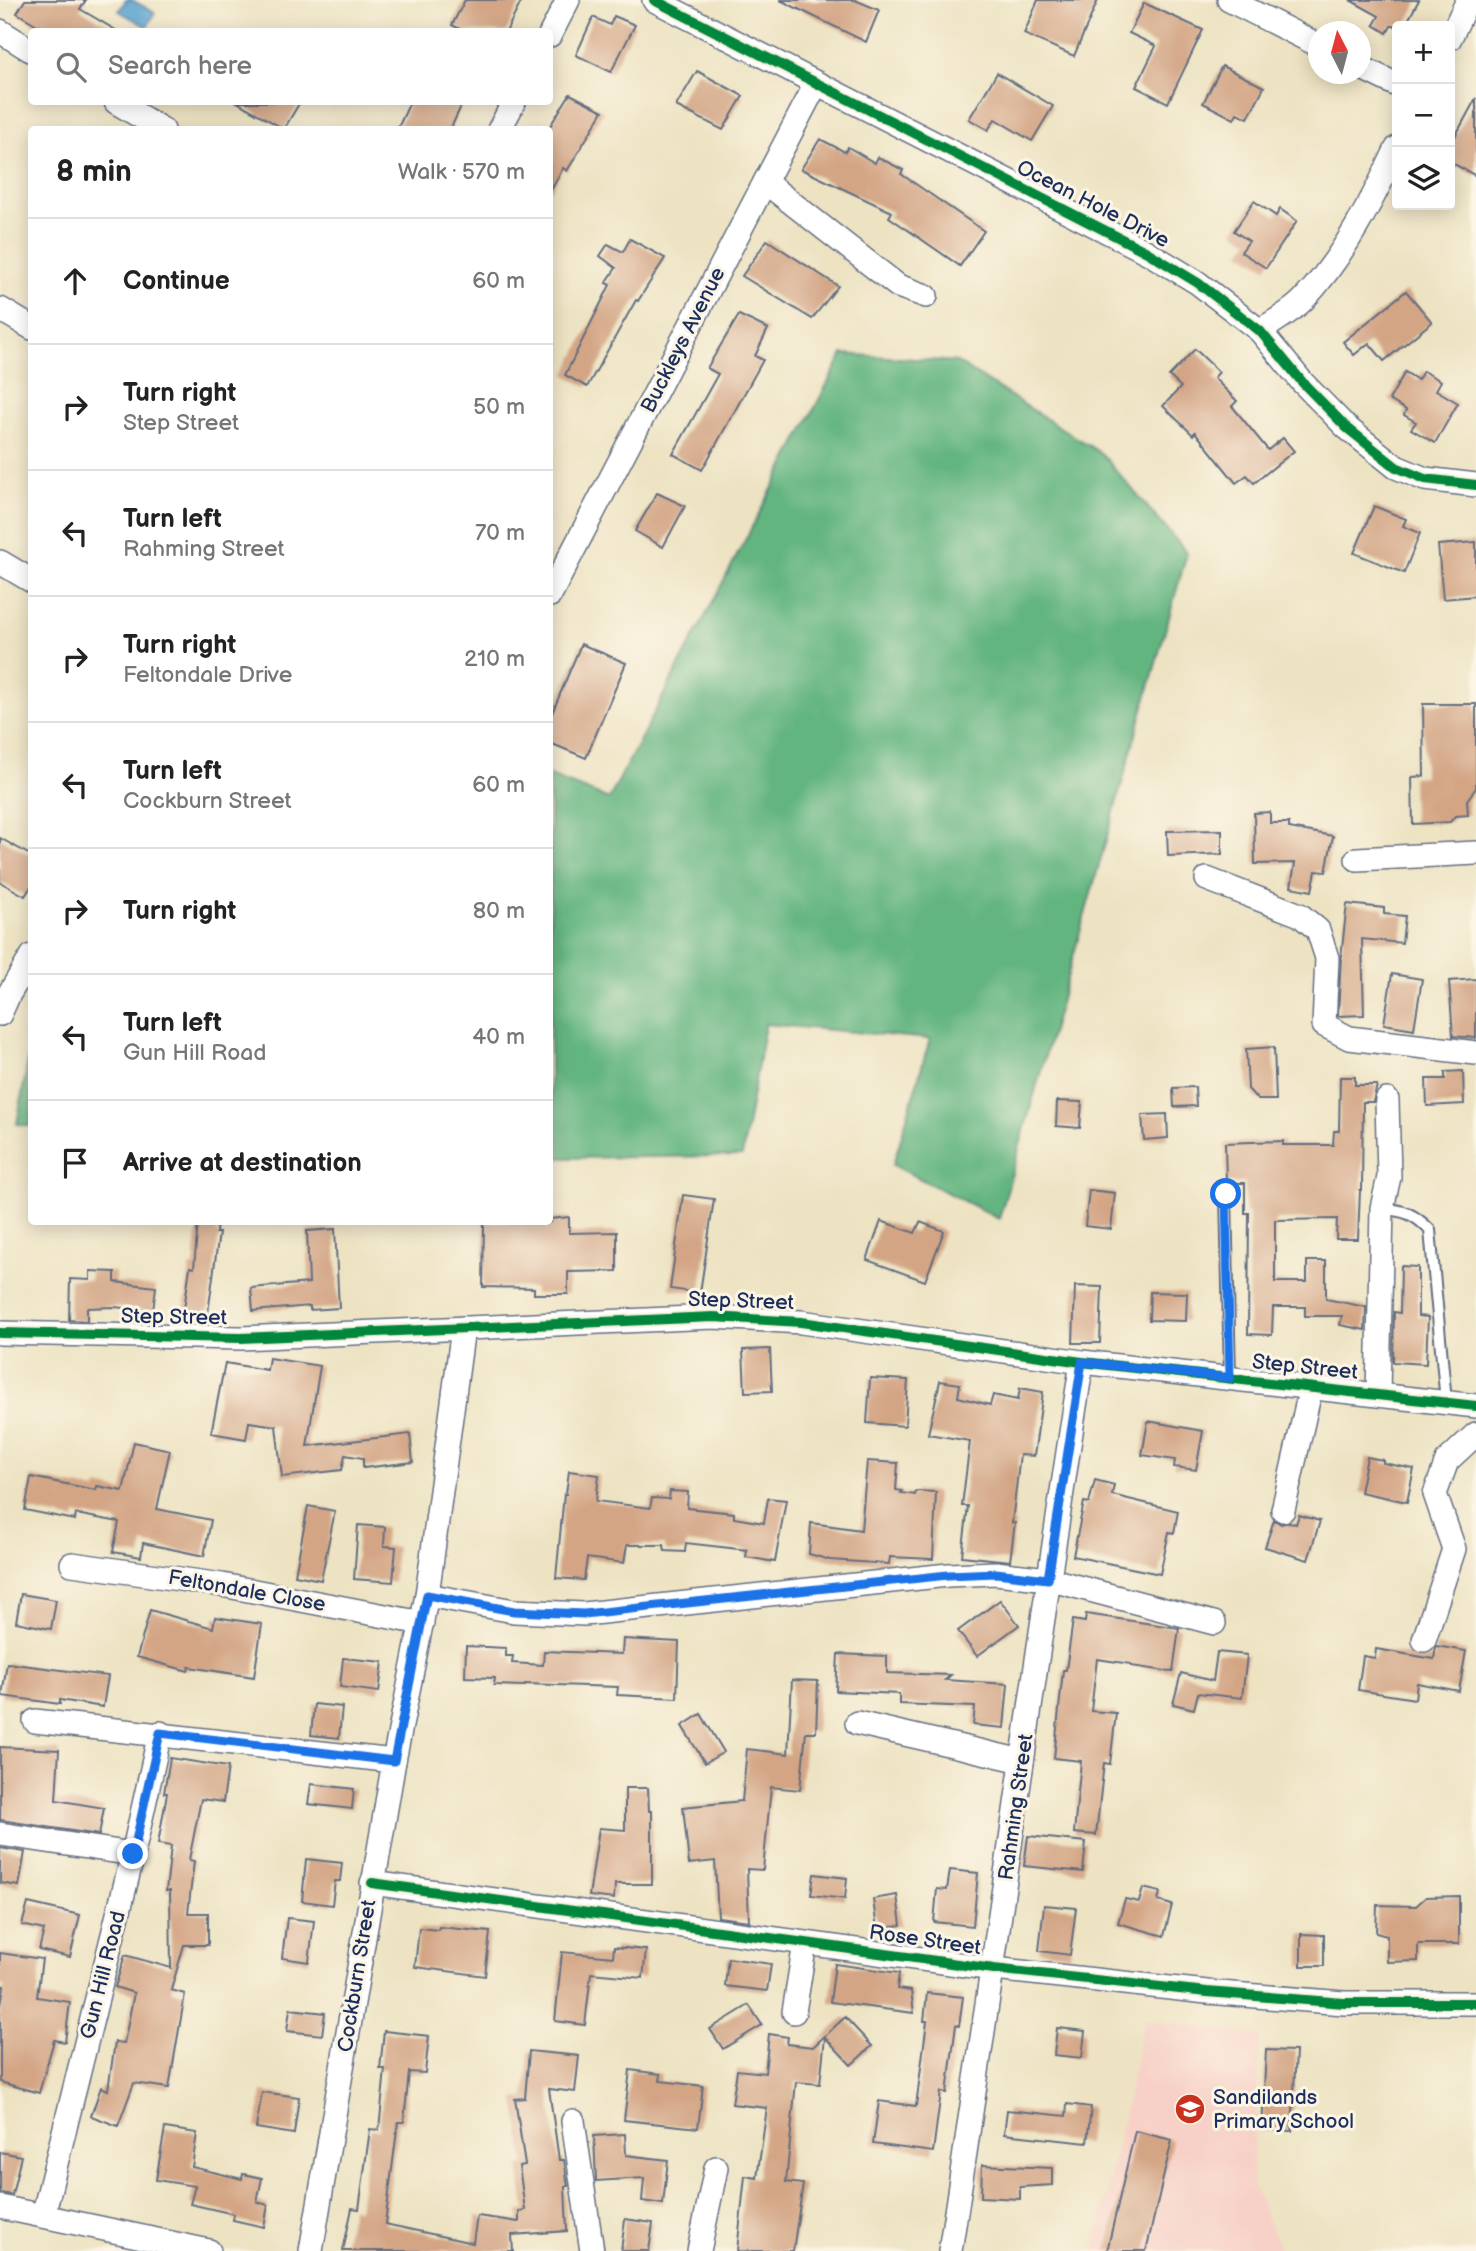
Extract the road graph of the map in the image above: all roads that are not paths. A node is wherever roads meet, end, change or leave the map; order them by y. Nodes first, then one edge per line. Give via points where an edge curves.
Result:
1 (568, 0) edge
2 (654, 0) edge
3 (1229, 0) edge
4 (1468, 0) edge
5 (1455, 27) edge
6 (553, 29) edge
7 (0, 31) edge
8 (1308, 41) edge
9 (28, 48) edge
10 (1371, 72) edge
11 (816, 84) junction
12 (1395, 84) edge
13 (121, 105) edge
14 (512, 105) edge
15 (156, 126) edge
16 (501, 126) edge
17 (1392, 159) edge
18 (765, 182) junction
19 (926, 296) dead end
20 (0, 309) edge
21 (28, 326) edge
22 (1260, 331) junction
23 (1476, 485) edge
24 (0, 562) edge
25 (28, 579) edge
26 (553, 590) edge
27 (1476, 853) edge
28 (1357, 859) dead end
29 (1207, 879) dead end
30 (28, 963) edge
31 (0, 1014) edge
32 (1476, 1053) edge
33 (1387, 1100) dead end
34 (1226, 1194) dead end
35 (1381, 1208) junction
36 (463, 1328) junction
37 (0, 1333) edge
38 (1082, 1362) junction
39 (1230, 1378) junction
40 (1311, 1387) junction
41 (1378, 1395) junction
42 (1446, 1402) junction
43 (1476, 1406) edge
44 (1476, 1434) edge
45 (1283, 1510) dead end
46 (72, 1564) dead end
47 (1048, 1579) junction
48 (427, 1595) junction
49 (422, 1623) junction
50 (1214, 1623) dead end
51 (1424, 1640) dead end
52 (35, 1721) dead end
53 (857, 1723) dead end
54 (160, 1733) junction
55 (394, 1761) junction
56 (1022, 1761) junction
57 (0, 1834) edge
58 (133, 1854) junction
59 (372, 1884) junction
60 (805, 1943) junction
61 (994, 1969) junction
62 (1476, 2003) edge
63 (794, 2012) dead end
64 (573, 2121) dead end
65 (716, 2168) dead end
66 (0, 2207) edge
67 (43, 2216) junction
68 (209, 2251) edge
69 (311, 2251) edge
70 (592, 2251) edge
71 (699, 2251) edge
72 (950, 2251) edge

1 - 6 street
2 - 11 street, Ocean Hole Drive
3 - 8 street
4 - 5 street
7 - 9 street
10 - 12 street
11 - 18 street, Buckleys Avenue
11 - 22 street, Ocean Hole Drive via 1147,252 1198,282
13 - 15 street
14 - 16 street
17 - 22 street via 1374,197 1303,300
18 - 19 street via 898,286
18 - 26 street, Buckleys Avenue
20 - 21 street
22 - 23 street, Ocean Hole Drive via 1346,427 1395,467 1425,479
24 - 25 street
27 - 28 street
29 - 32 street via 1300,915 1318,930 1327,958 1324,1025 1349,1038
30 - 31 street
33 - 35 street via 1389,1177
34 - 39 lane
35 - 41 street
35 - 42 lane via 1416,1216 1430,1230
36 - 37 street, Step Street via 241,1338
36 - 38 street, Step Street via 713,1317 801,1322
36 - 48 street, Cockburn Street
38 - 39 street, Step Street
38 - 47 street, Rahming Street
39 - 40 street, Step Street
40 - 41 street, Step Street
40 - 45 street
41 - 42 street, Step Street
42 - 43 street, Step Street
44 - 51 street via 1447,1461 1435,1494 1454,1549
46 - 49 street, Feltondale Close via 222,1585
47 - 48 street via 996,1573 948,1575 584,1614 514,1611
47 - 50 street
47 - 56 street, Rahming Street
48 - 49 street, Cockburn Street
49 - 55 street, Cockburn Street
52 - 54 street
53 - 56 street
54 - 55 street
54 - 58 street, Gun Hill Road
55 - 59 street, Cockburn Street
56 - 61 street, Rahming Street
57 - 58 street
58 - 67 street, Gun Hill Road
59 - 60 street, Rose Street
59 - 69 street, Cockburn Street
60 - 61 street, Rose Street
60 - 63 street
61 - 62 street, Rose Street via 1344,2003
61 - 72 street, Rahming Street
64 - 70 street
65 - 71 street
66 - 67 street
67 - 68 street

